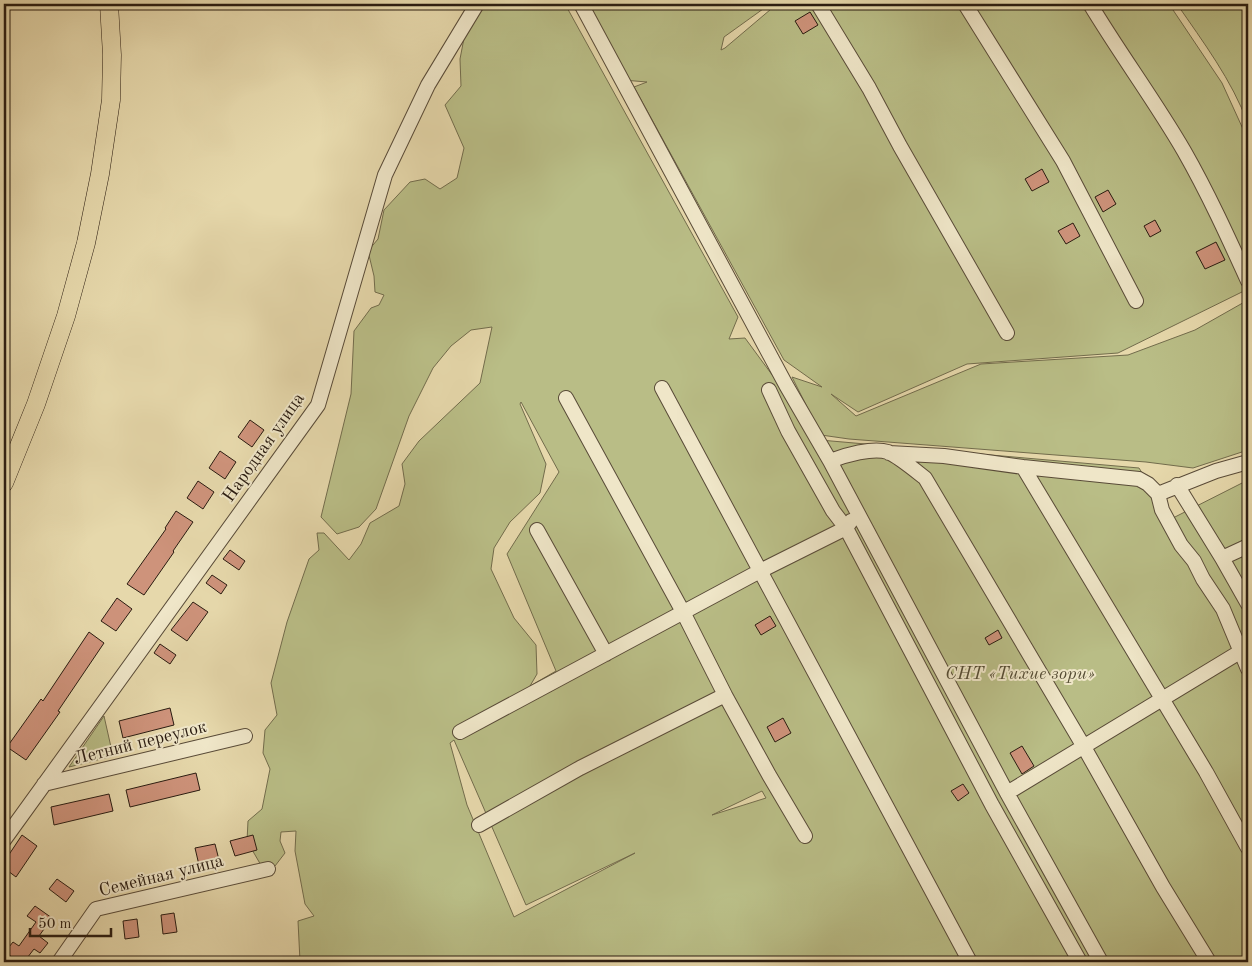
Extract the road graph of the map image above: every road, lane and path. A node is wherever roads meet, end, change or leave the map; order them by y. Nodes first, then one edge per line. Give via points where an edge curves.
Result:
1 (109, 4) edge
2 (477, 4) edge
3 (581, 4) edge
4 (818, 4) edge
5 (965, 4) edge
6 (1090, 4) edge
7 (1248, 281) edge
8 (1136, 301) dead end
9 (1007, 333) dead end
10 (662, 388) dead end
11 (769, 390) dead end
12 (566, 398) dead end
13 (889, 452) junction
14 (830, 461) junction
15 (1248, 462) edge
16 (1023, 467) junction
17 (4, 484) edge
18 (1177, 485) junction
19 (1158, 494) junction
20 (857, 513) junction
21 (846, 528) junction
22 (537, 530) dead end
23 (1248, 546) edge
24 (1222, 558) junction
25 (760, 571) junction
26 (1248, 604) edge
27 (684, 612) junction
28 (1245, 649) edge
29 (606, 654) junction
30 (1248, 669) edge
31 (725, 695) junction
32 (1162, 700) junction
33 (460, 732) dead end
34 (245, 736) dead end
35 (1084, 747) junction
36 (44, 784) junction
37 (1007, 792) junction
38 (479, 825) dead end
39 (805, 836) dead end
40 (4, 840) edge
41 (1248, 848) edge
42 (268, 869) dead end
43 (59, 962) edge
44 (970, 962) edge
45 (1080, 962) edge
46 (1101, 962) edge
47 (1209, 962) edge

1 - 17 main road via 111,100 86,243 45,378
2 - 36 street, Народная улица via 428,84 385,175 318,405
3 - 14 street
4 - 9 street
5 - 8 street via 1063,161
6 - 7 street via 1184,151 1223,224
10 - 25 street
11 - 21 street via 788,431
12 - 27 street
13 - 14 street via 844,455
13 - 16 street
13 - 35 street via 925,478
14 - 20 street
15 - 18 street
16 - 19 street via 1139,479
16 - 32 street
18 - 19 street
18 - 24 street
19 - 28 street via 1162,510 1181,545
20 - 21 street
20 - 37 street
21 - 25 street
21 - 45 street via 992,805
22 - 29 street
23 - 24 street
24 - 26 street
25 - 27 street
25 - 44 street
27 - 29 street
27 - 31 street
28 - 30 street
28 - 32 street
29 - 33 street
31 - 38 street via 580,768
31 - 39 street
32 - 35 street
32 - 41 street
34 - 36 street, Летний переулок
35 - 37 street
35 - 47 street via 1163,888
36 - 40 street, Народная улица
37 - 46 street
42 - 43 street, Семейная улица via 96,909

